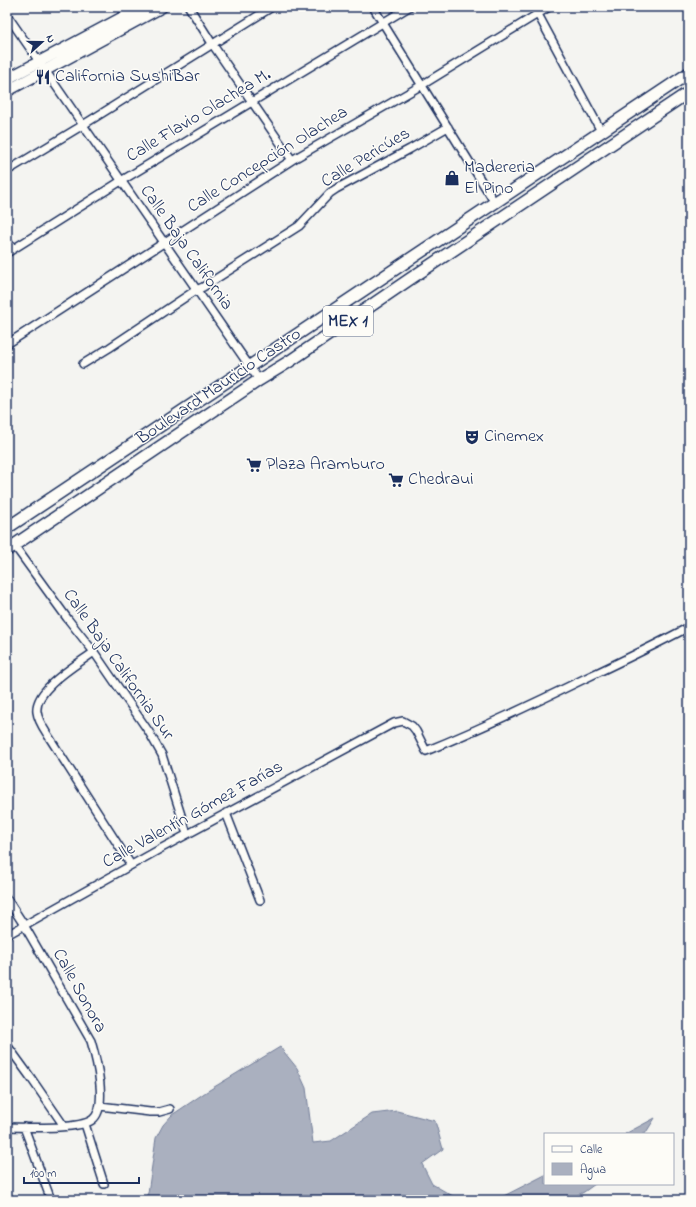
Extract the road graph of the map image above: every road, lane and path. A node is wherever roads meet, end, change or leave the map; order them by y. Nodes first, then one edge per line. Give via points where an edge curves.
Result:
1 (142, 7) edge
2 (162, 7) edge
3 (189, 7) edge
4 (272, 7) edge
5 (373, 7) edge
6 (409, 7) edge
7 (549, 7) edge
8 (536, 10) edge
9 (7, 15) edge
10 (383, 23) junction
11 (213, 45) junction
12 (42, 66) junction
13 (689, 73) edge
14 (7, 79) edge
15 (422, 85) junction
16 (7, 91) edge
17 (689, 92) edge
18 (252, 102) junction
19 (83, 125) junction
20 (448, 127) junction
21 (602, 131) junction
22 (292, 160) junction
23 (7, 171) edge
24 (121, 181) junction
25 (495, 202) junction
26 (7, 241) edge
27 (164, 242) junction
28 (10, 251) edge
29 (196, 290) junction
30 (7, 344) edge
31 (83, 364) dead end
32 (249, 366) junction
33 (259, 380) junction
34 (58, 494) junction
35 (42, 527) junction
36 (7, 528) edge
37 (10, 548) edge
38 (689, 627) edge
39 (94, 652) junction
40 (226, 813) junction
41 (187, 834) junction
42 (131, 865) junction
43 (7, 899) edge
44 (260, 900) dead end
45 (24, 925) junction
46 (7, 935) edge
47 (7, 1045) edge
48 (100, 1106) junction
49 (170, 1108) dead end
50 (85, 1124) junction
51 (64, 1126) junction
52 (7, 1127) edge
53 (24, 1127) junction
54 (104, 1184) dead end
55 (51, 1200) edge

1 - 12 main road
2 - 12 main road
3 - 11 street
4 - 11 street
5 - 10 street
6 - 10 street, Calle Flavio Olachea M.
7 - 8 street, Calle Concepción Olachea
8 - 15 street, Calle Concepción Olachea
8 - 21 street
9 - 12 street, Calle Baja California
10 - 15 street
10 - 18 street, Calle Flavio Olachea M.
11 - 18 street
11 - 19 street
12 - 14 main road
12 - 16 main road
12 - 19 street, Calle Baja California
13 - 21 main road, Boulevard Mauricio Castro / MEX 1
15 - 20 street
15 - 22 street, Calle Concepción Olachea
17 - 33 main road, Boulevard Mauricio Castro / MEX 1
18 - 22 street
18 - 24 street, Calle Flavio Olachea M.
19 - 23 street
19 - 24 street, Calle Baja California
20 - 25 street
20 - 29 street, Calle Pericúes via 336,189 296,228
21 - 25 main road, Boulevard Mauricio Castro / MEX 1
22 - 27 street, Calle Concepción Olachea
24 - 27 street, Calle Baja California
24 - 28 street, Calle Flavio Olachea M.
25 - 32 main road, Boulevard Mauricio Castro / MEX 1
26 - 28 street
27 - 29 street, Calle Baja California
27 - 30 street, Calle Concepción Olachea
29 - 31 street, Calle Pericúes
29 - 32 street, Calle Baja California
32 - 33 street, Calle Baja California
32 - 34 main road, Boulevard Mauricio Castro / MEX 1
33 - 35 main road, Boulevard Mauricio Castro / MEX 1
34 - 35 main road via 46,509
34 - 36 main road, Boulevard Mauricio Castro / MEX 1
35 - 37 main road, Boulevard Mauricio Castro / MEX 1
37 - 39 street, Calle Baja California Sur
38 - 40 street, Calle Valentín Gómez Farías via 533,704 426,751 412,726 403,721 394,723
39 - 41 street, Calle Baja California Sur via 157,744
39 - 42 street via 56,680 42,694 37,712 39,720
40 - 41 street, Calle Valentín Gómez Farías
40 - 44 street
41 - 42 street, Calle Valentín Gómez Farías
42 - 45 street, Calle Valentín Gómez Farías
43 - 45 street, Calle Sonora
45 - 46 street, Calle Valentín Gómez Farías
45 - 48 street, Calle Sonora via 91,1041 98,1073
47 - 51 street
48 - 49 street via 150,1112
48 - 50 street via 93,1120
50 - 51 street
50 - 54 street
51 - 53 street
52 - 53 street
53 - 55 street

